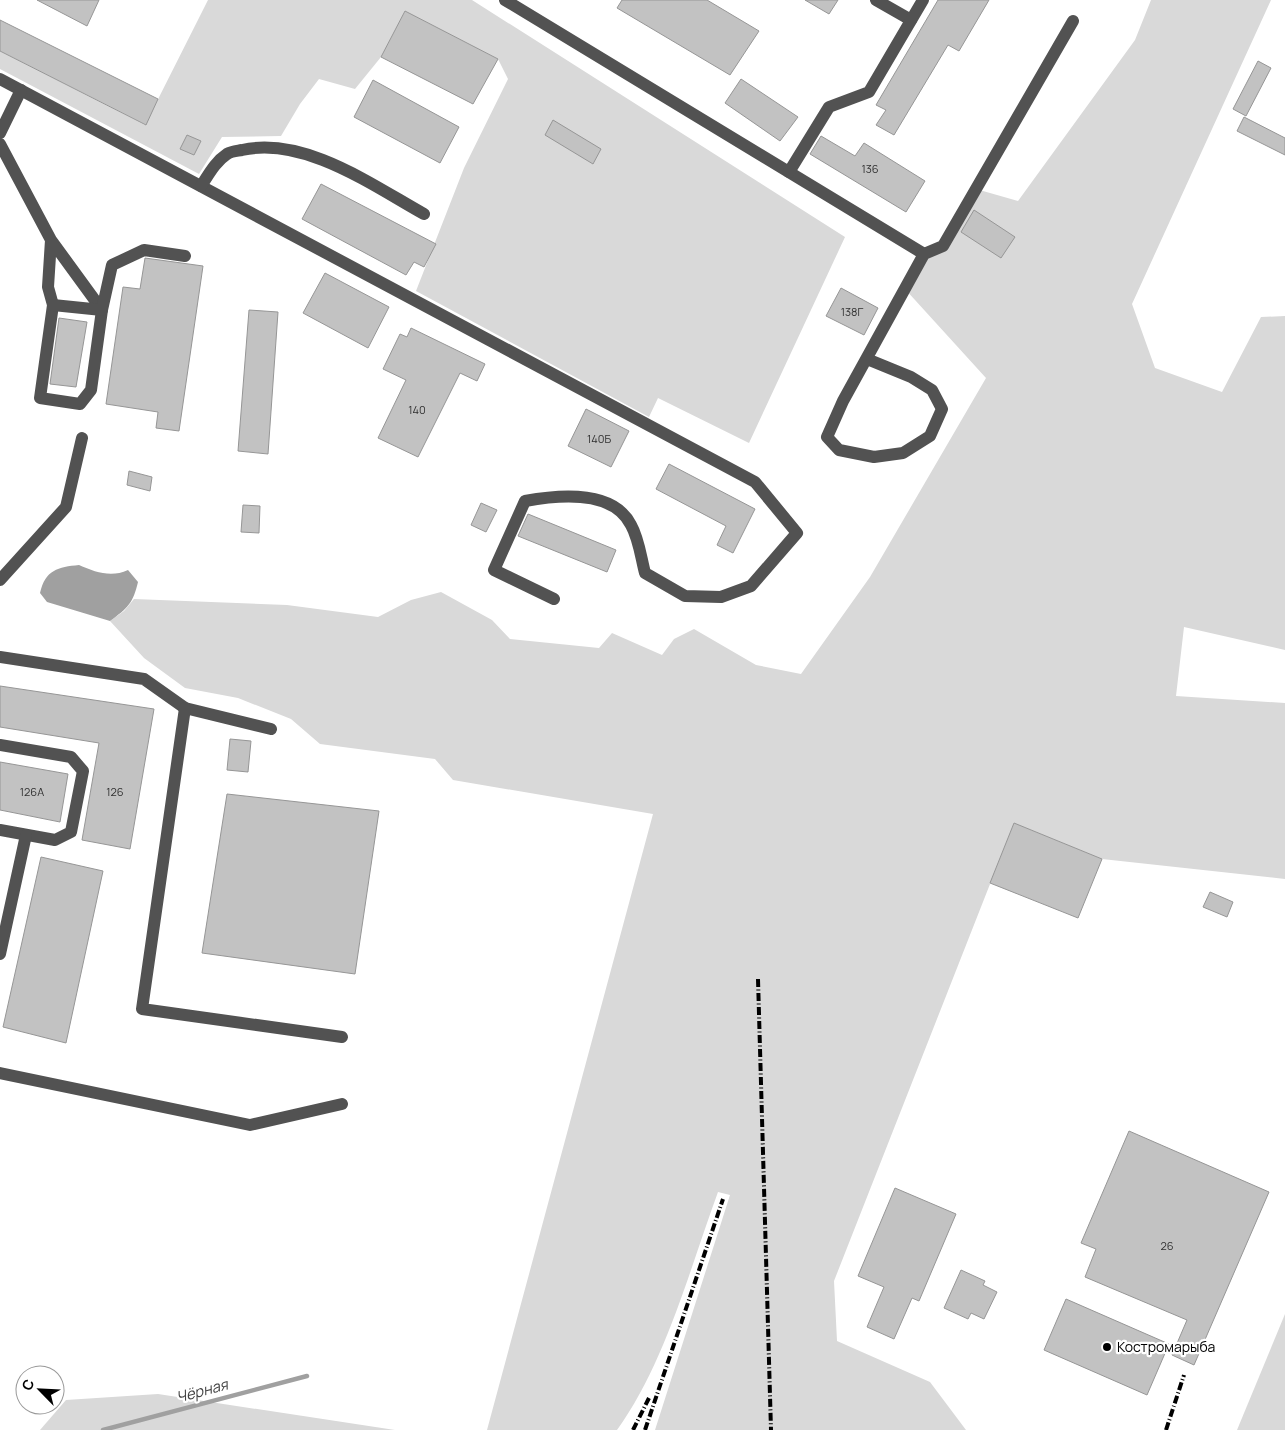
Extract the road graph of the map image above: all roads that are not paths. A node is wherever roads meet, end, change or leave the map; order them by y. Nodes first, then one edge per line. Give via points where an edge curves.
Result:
1 (505, 0) edge
2 (876, 0) edge
3 (923, 0) edge
4 (911, 20) junction
5 (1072, 21) dead end
6 (0, 79) edge
7 (21, 90) junction
8 (0, 133) edge
9 (0, 144) edge
10 (789, 172) junction
11 (201, 186) junction
12 (424, 214) dead end
13 (51, 240) junction
14 (924, 254) junction
15 (185, 256) dead end
16 (53, 305) junction
17 (102, 310) junction
18 (867, 359) junction
19 (82, 438) dead end
20 (0, 580) edge
21 (554, 599) dead end
22 (0, 657) edge
23 (185, 708) junction
24 (271, 729) dead end
25 (0, 745) edge
26 (0, 830) edge
27 (26, 835) junction
28 (0, 954) edge
29 (342, 1037) dead end
30 (0, 1072) edge
31 (342, 1104) dead end

1 - 10 street
2 - 4 street
3 - 4 street
4 - 10 street via 869,92 829,107
5 - 14 street via 943,246
6 - 7 street
7 - 8 street
7 - 11 street
9 - 13 street
10 - 14 street
11 - 12 street via 216,163 229,153 253,147 280,148 338,166
11 - 21 street via 755,482 797,533 751,586 721,597 685,596 645,574 632,525 616,506 585,498 555,496 525,501 494,570
13 - 16 street via 48,287
13 - 17 street
14 - 18 street
15 - 17 street via 144,250 112,265
16 - 17 street
16 - 17 street via 40,398 80,404 91,390
18 - 18 street via 911,377 932,390 942,409 930,436 904,453 874,458 839,450 828,437
19 - 20 street via 66,507
22 - 23 street via 144,679
23 - 24 street
23 - 29 street via 142,1009
25 - 27 street via 71,757 83,771 71,832 55,840
26 - 27 street
27 - 28 street
30 - 31 street via 250,1125

